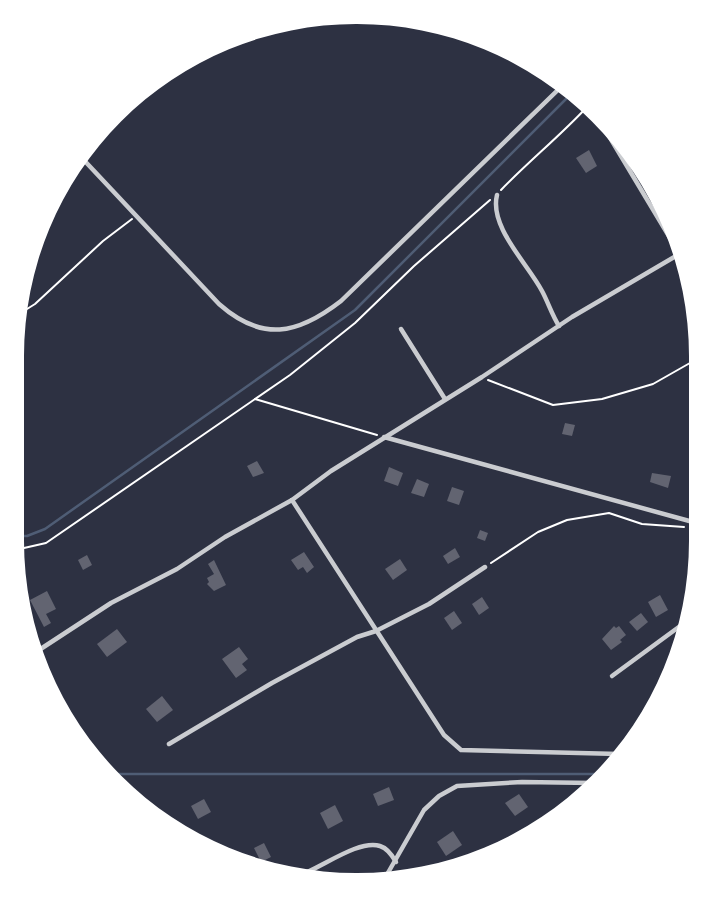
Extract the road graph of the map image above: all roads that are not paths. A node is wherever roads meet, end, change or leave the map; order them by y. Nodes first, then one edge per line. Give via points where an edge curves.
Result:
1 (557, 91) edge
2 (620, 154) edge
3 (87, 163) edge
4 (497, 195) road end
5 (660, 221) edge
6 (675, 259) edge
7 (559, 326) junction
8 (400, 329) dead end
9 (445, 399) junction
10 (384, 437) junction
11 (292, 500) junction
12 (689, 521) edge
13 (485, 567) road end
14 (678, 628) edge
15 (376, 631) junction
16 (42, 648) edge
17 (612, 676) dead end
18 (169, 744) dead end
19 (612, 754) edge
20 (585, 783) edge
21 (396, 862) junction
22 (312, 870) edge
23 (390, 871) edge

1 - 3 street via 341,301 307,323 286,329 269,331 236,319
2 - 5 street
4 - 7 street via 494,205 497,214
6 - 7 street
7 - 9 street
8 - 9 street
9 - 10 street
10 - 11 street
10 - 12 street
11 - 15 street
11 - 16 street via 176,569 111,603
13 - 15 street via 429,604
14 - 17 street
15 - 18 street via 357,636
15 - 19 street via 444,735 461,750
20 - 21 street via 457,786 424,810
21 - 22 street via 387,850 379,845 369,845
21 - 23 street

